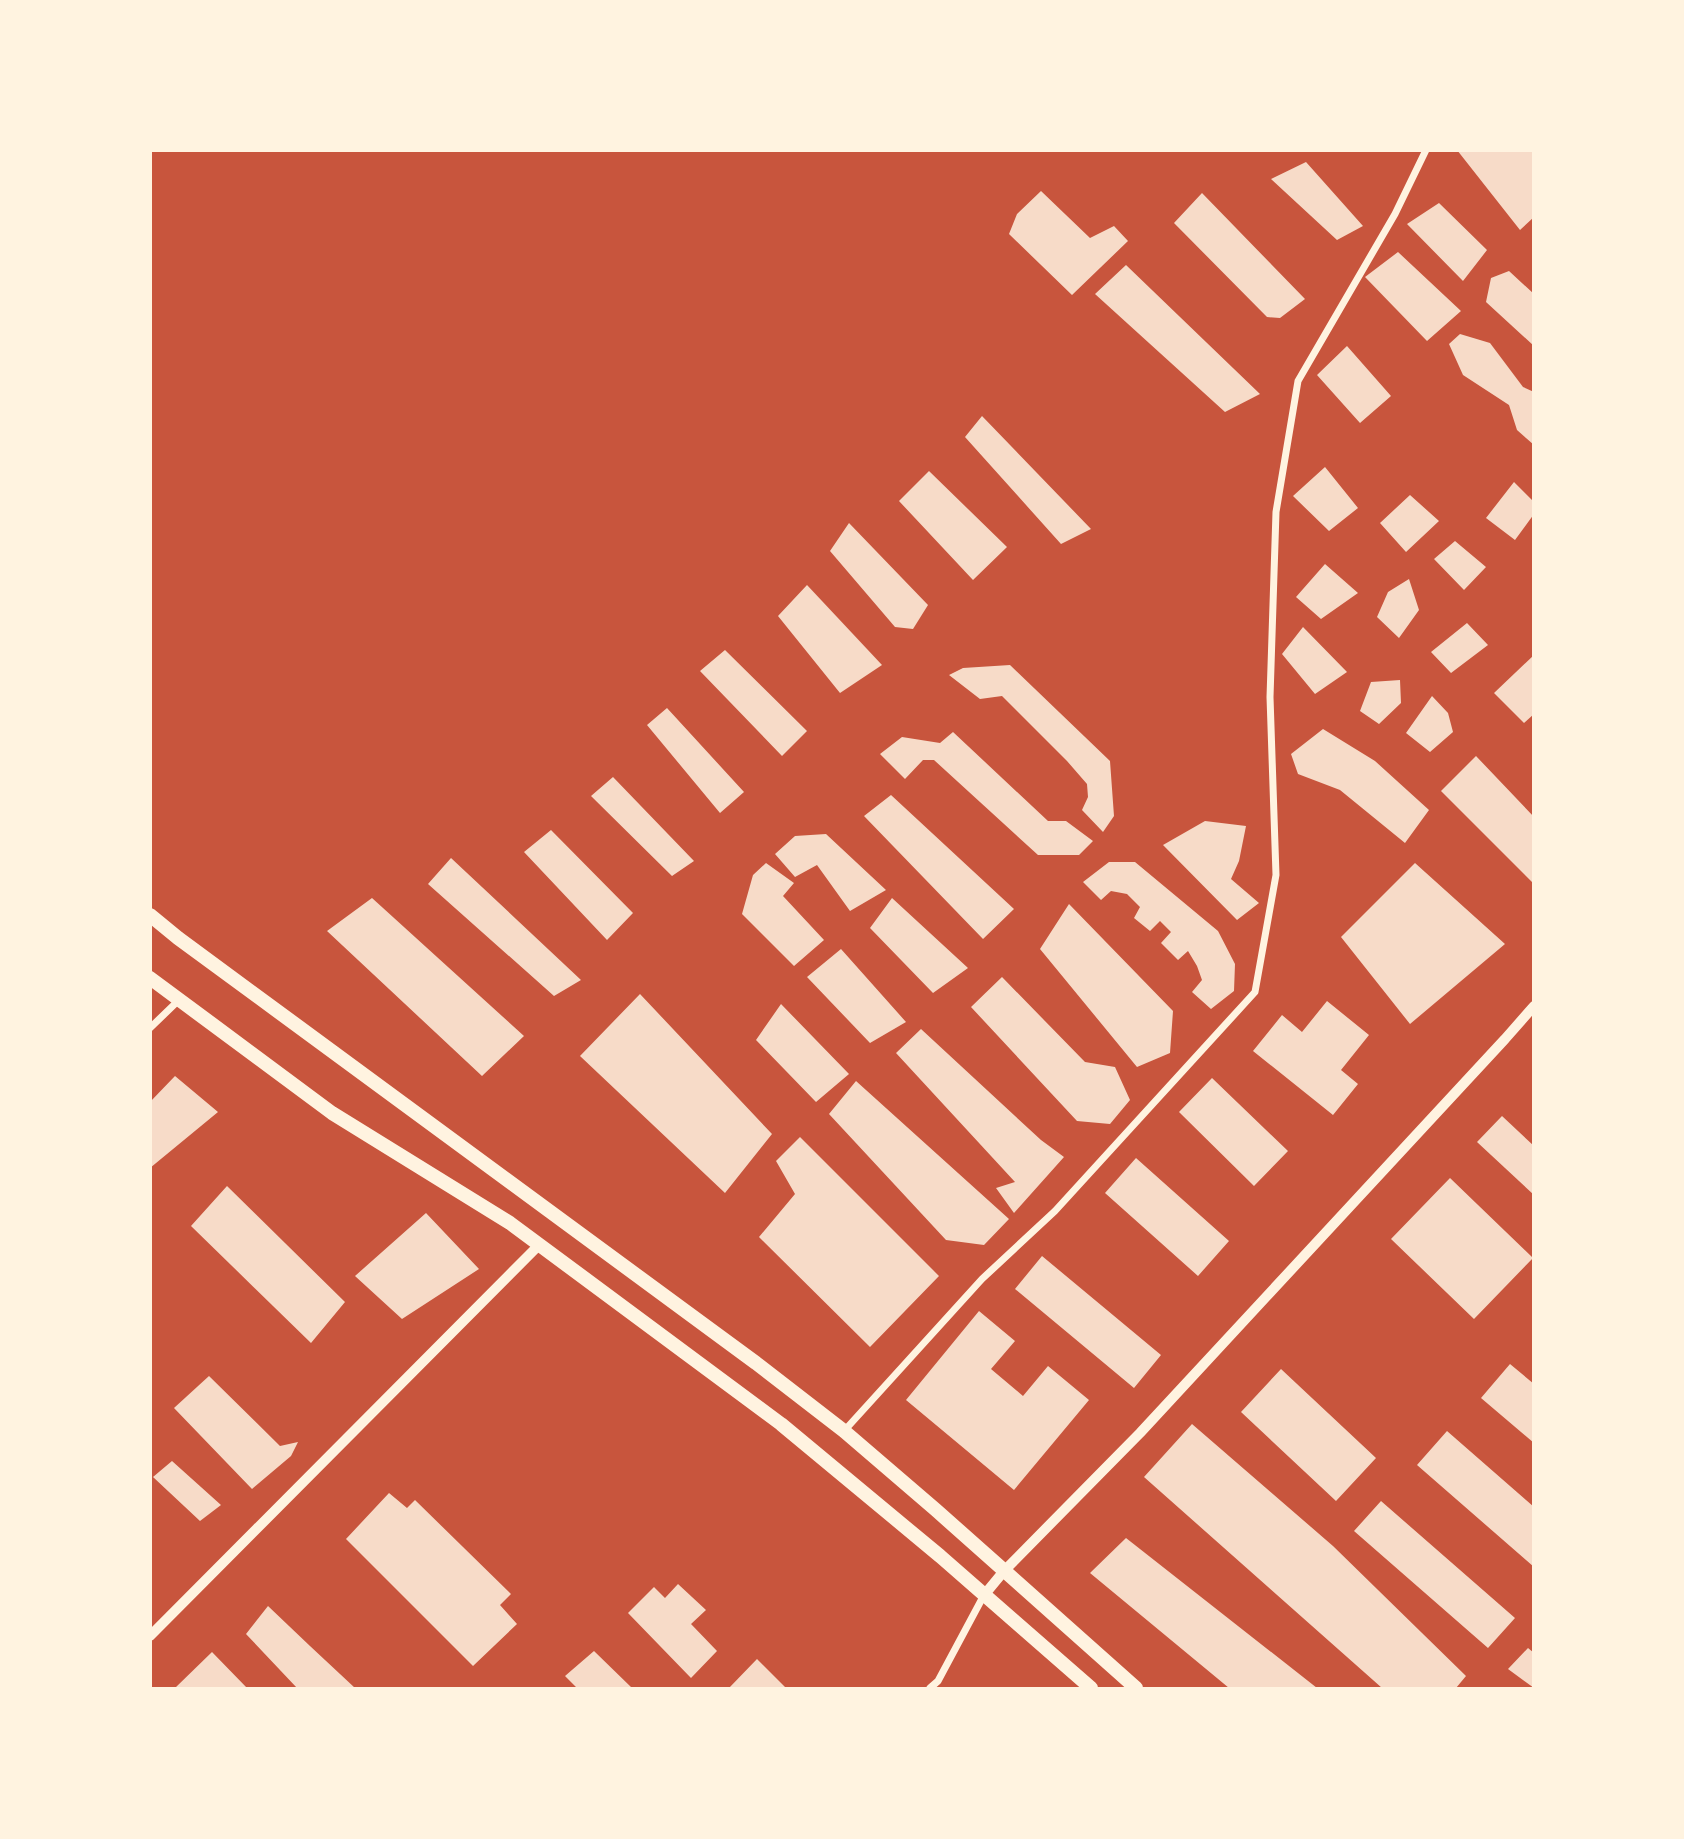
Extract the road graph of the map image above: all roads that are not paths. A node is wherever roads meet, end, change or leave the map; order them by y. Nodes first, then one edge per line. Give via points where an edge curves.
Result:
1 (1426, 150) edge
2 (150, 917) edge
3 (150, 976) edge
4 (180, 999) junction
5 (1534, 1006) edge
6 (150, 1028) edge
7 (539, 1245) junction
8 (844, 1431) junction
9 (1004, 1571) junction
10 (985, 1594) junction
11 (150, 1636) edge
12 (938, 1681) junction
13 (930, 1689) edge
14 (946, 1689) edge
15 (1091, 1689) edge
16 (1136, 1689) edge

1 - 8 street via 1395,214 1298,382 1276,512 1270,697 1276,875 1255,992 1055,1211 982,1279
2 - 8 main road
3 - 4 main road
4 - 6 street
4 - 7 main road via 332,1113
5 - 9 street via 1140,1433
7 - 10 main road via 780,1424
7 - 11 street
8 - 9 main road
9 - 10 street
9 - 16 main road
10 - 12 street
10 - 15 main road
12 - 13 street
12 - 14 street

